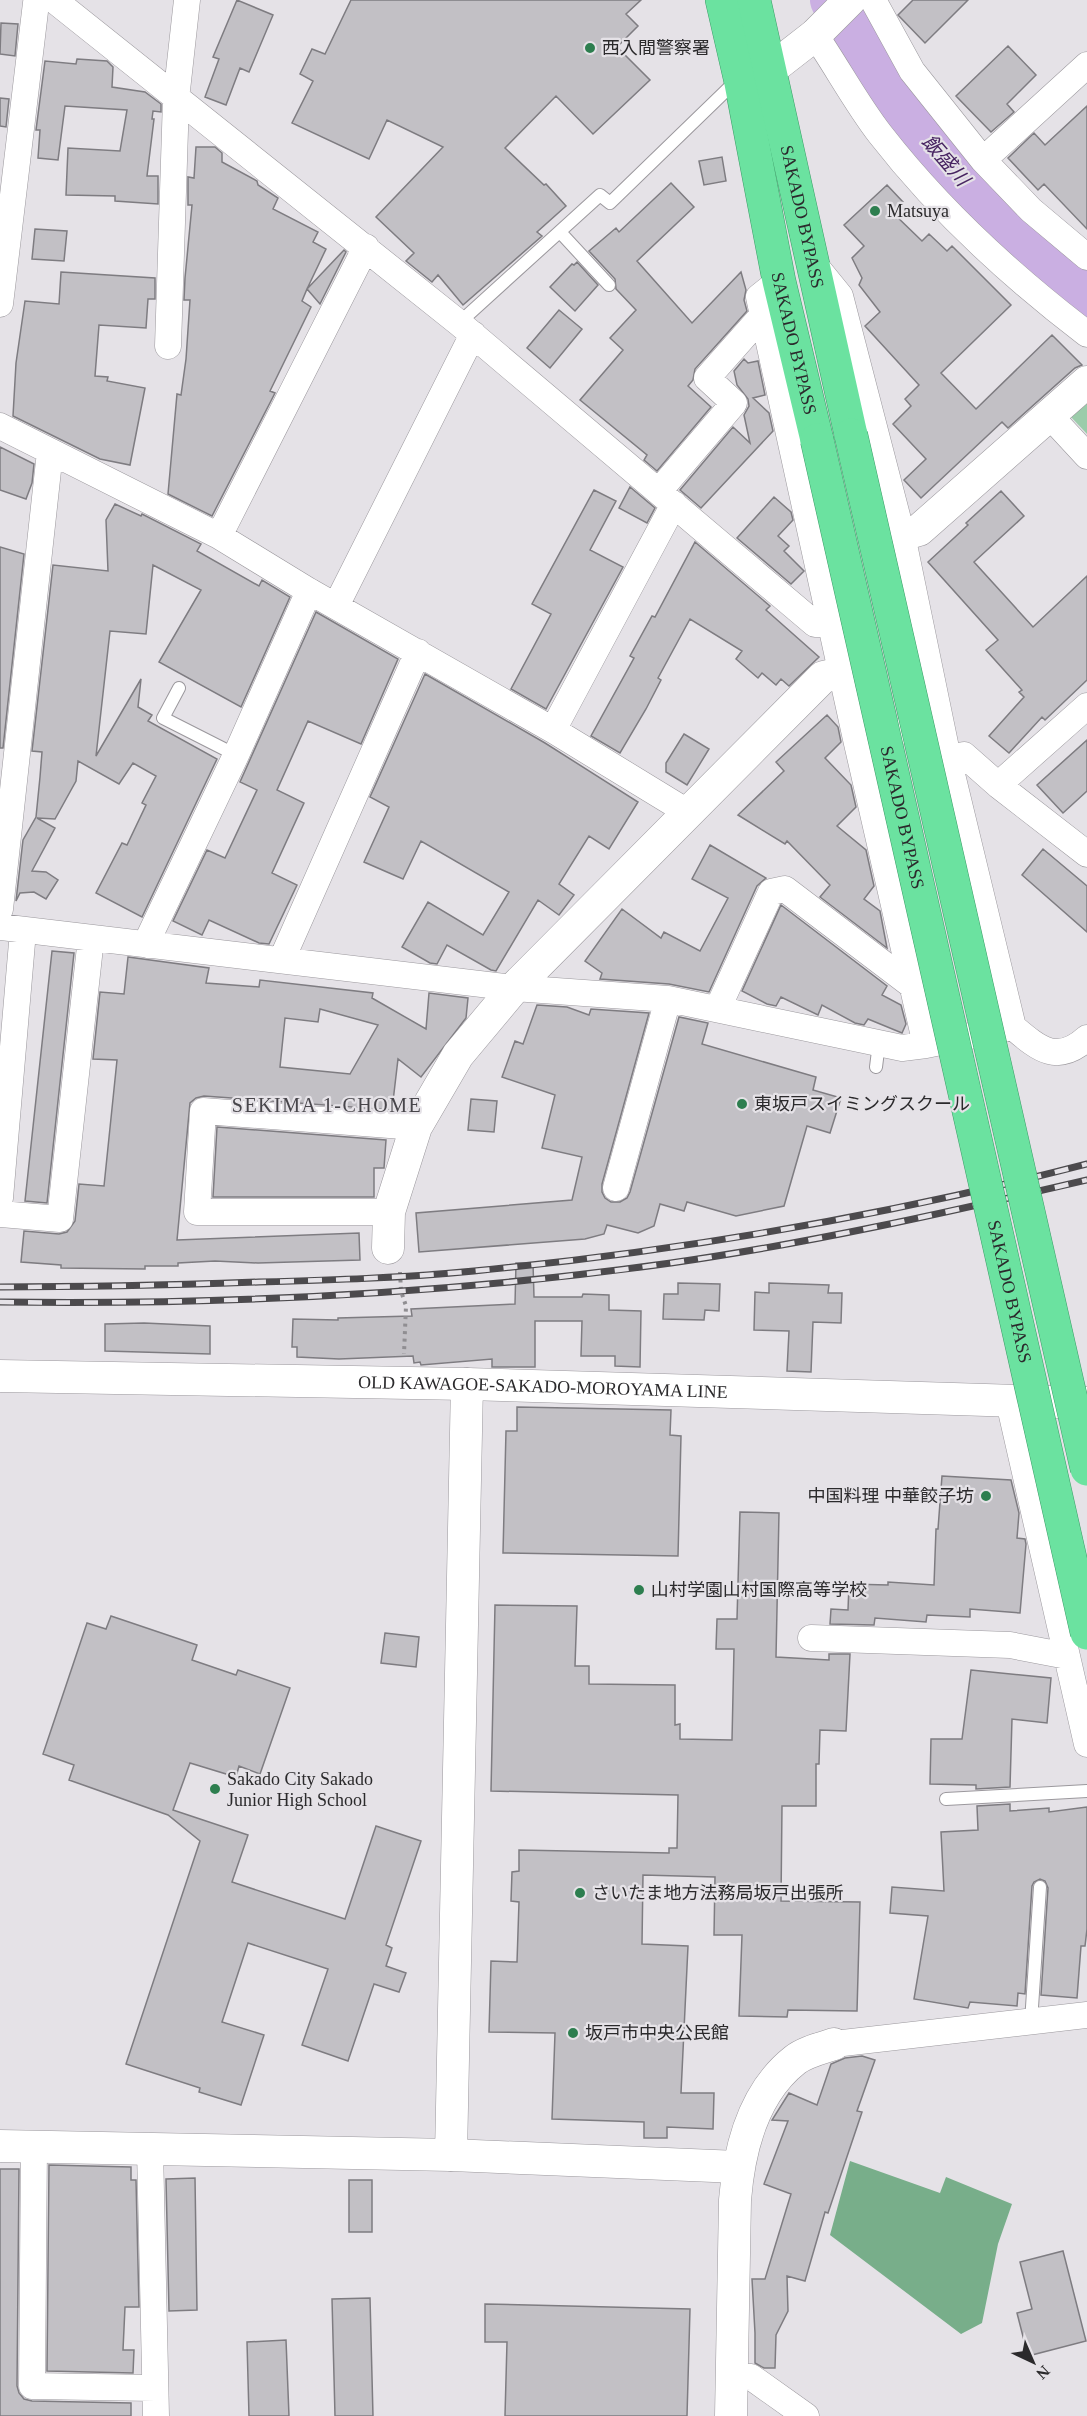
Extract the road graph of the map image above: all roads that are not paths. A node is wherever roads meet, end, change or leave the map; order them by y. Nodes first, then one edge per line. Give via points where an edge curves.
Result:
1 (39, 0) edge
2 (54, 0) edge
3 (187, 0) edge
4 (722, 0) edge
5 (754, 0) edge
6 (850, 0) edge
7 (873, 0) edge
8 (819, 31) junction
9 (1087, 65) edge
10 (755, 74) junction
11 (176, 99) junction
12 (983, 160) junction
13 (560, 232) junction
14 (366, 247) junction
15 (1087, 257) edge
16 (814, 264) junction
17 (778, 281) junction
18 (609, 285) dead end
19 (0, 304) edge
20 (762, 315) junction
21 (466, 329) junction
22 (1087, 334) edge
23 (168, 346) dead end
24 (1087, 382) edge
25 (1050, 416) junction
26 (0, 426) edge
27 (50, 452) junction
28 (1087, 456) edge
29 (667, 497) junction
30 (902, 535) junction
31 (219, 536) junction
32 (309, 591) junction
33 (336, 606) junction
34 (831, 622) junction
35 (418, 652) junction
36 (841, 673) junction
37 (179, 688) dead end
38 (1087, 706) edge
39 (940, 725) junction
40 (553, 730) junction
41 (856, 739) junction
42 (236, 755) junction
43 (948, 758) junction
44 (998, 785) junction
45 (688, 813) junction
46 (1087, 854) edge
47 (0, 909) edge
48 (12, 929) edge
49 (91, 938) junction
50 (148, 945) junction
51 (282, 959) junction
52 (914, 987) junction
53 (513, 988) junction
54 (668, 999) junction
55 (718, 1008) junction
56 (1013, 1027) junction
57 (1087, 1038) edge
58 (926, 1046) junction
59 (416, 1127) junction
60 (616, 1188) dead end
61 (0, 1198) edge
62 (389, 1212) junction
63 (0, 1214) edge
64 (388, 1248) dead end
65 (0, 1376) edge
66 (467, 1384) junction
67 (1009, 1402) junction
68 (1087, 1402) edge
69 (1087, 1469) edge
70 (811, 1638) dead end
71 (1077, 1645) edge
72 (1087, 1744) edge
73 (1087, 1791) edge
74 (946, 1799) dead end
75 (1040, 1887) dead end
76 (1087, 2015) edge
77 (1031, 2022) junction
78 (834, 2044) joint
79 (0, 2146) edge
80 (34, 2146) junction
81 (150, 2149) junction
82 (451, 2155) junction
83 (738, 2167) junction
84 (732, 2376) junction
85 (155, 2388) junction
86 (156, 2416) edge
87 (731, 2416) edge
88 (806, 2416) edge

1 - 19 street
2 - 11 street
3 - 11 street
4 - 10 highway, SAKADO BYPASS
5 - 10 highway, SAKADO BYPASS
6 - 8 street
7 - 12 street via 912,71
8 - 10 street
8 - 22 street via 880,134 950,214 1005,267
9 - 12 street
10 - 13 lane via 610,203 600,195
10 - 16 highway, SAKADO BYPASS
10 - 17 highway, SAKADO BYPASS
11 - 14 street
11 - 23 street
12 - 15 street via 1031,210
13 - 18 lane
13 - 21 lane
14 - 21 street
14 - 31 street
16 - 30 street via 840,296
16 - 69 highway, SAKADO BYPASS, bridge
17 - 20 street via 759,297
17 - 71 highway, SAKADO BYPASS, bridge via 817,440
20 - 29 street via 706,378 734,403
20 - 34 street
21 - 29 street
21 - 33 street
24 - 25 street
25 - 28 street
25 - 30 street via 919,530
26 - 27 street
27 - 31 street
27 - 47 street
29 - 34 street via 815,624
29 - 40 street
30 - 39 street
31 - 32 street
32 - 33 street
32 - 42 street
33 - 35 street
34 - 36 street
35 - 40 street
35 - 51 street
36 - 41 street
36 - 45 street via 823,677
37 - 42 lane via 163,718
38 - 44 street
39 - 41 street
39 - 43 street
40 - 45 street
41 - 52 street
42 - 50 street
43 - 44 street via 964,755
43 - 56 street
44 - 46 street
45 - 53 street
48 - 49 street
48 - 61 street
49 - 50 street
49 - 63 street via 60,1219
50 - 51 street
51 - 53 street
52 - 55 street via 785,889 771,892
52 - 58 street
53 - 54 street
53 - 59 street via 458,1055
54 - 55 street
54 - 60 street
55 - 58 street via 878,1055
56 - 57 street via 1035,1046 1055,1053 1074,1050
56 - 58 street
59 - 62 street
59 - 62 street via 202,1111 197,1212
62 - 64 street
65 - 66 street, OLD KAWAGOE-SAKADO-MOROYAMA LINE
66 - 67 street, OLD KAWAGOE-SAKADO-MOROYAMA LINE
66 - 82 street
67 - 68 street, OLD KAWAGOE-SAKADO-MOROYAMA LINE
67 - 71 street
70 - 71 street
71 - 72 street
73 - 74 lane
75 - 77 lane
76 - 77 street
77 - 78 street
78 - 83 street via 796,2059 771,2085 749,2126
79 - 80 street
80 - 81 street
80 - 85 street via 32,2386
81 - 82 street
81 - 85 street
82 - 83 street
83 - 84 street
84 - 87 street
84 - 88 street via 751,2377
85 - 86 street

